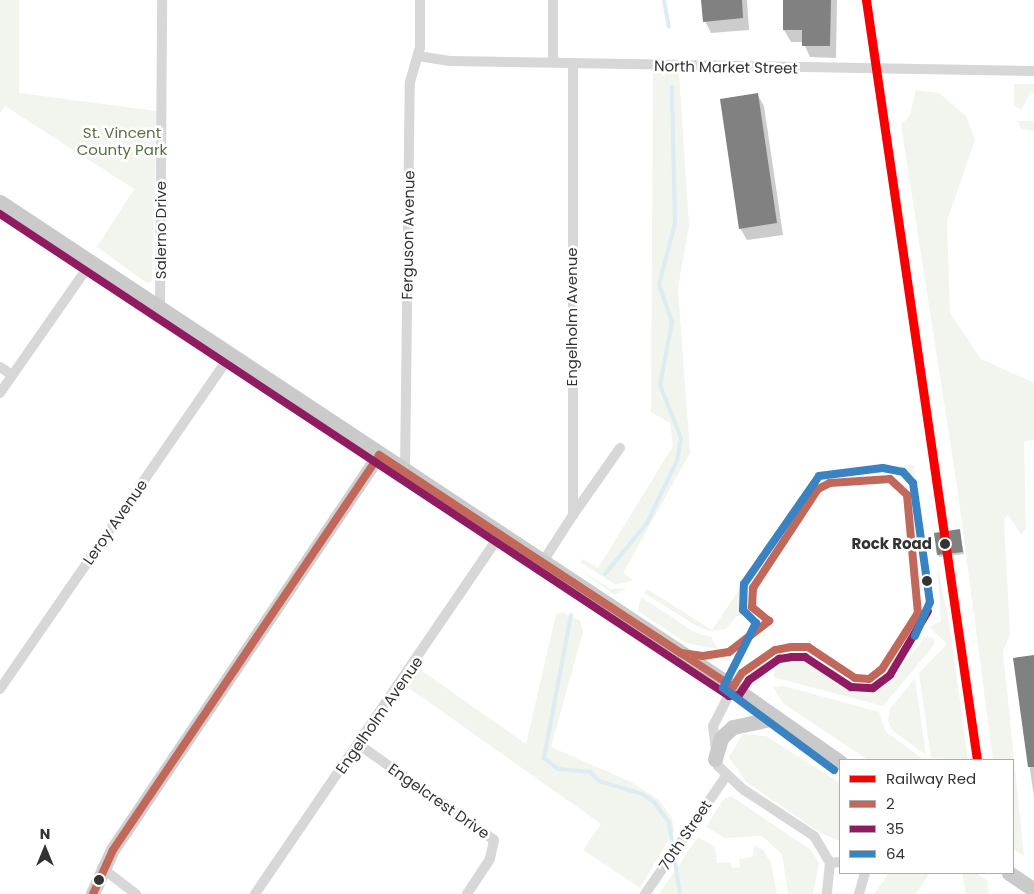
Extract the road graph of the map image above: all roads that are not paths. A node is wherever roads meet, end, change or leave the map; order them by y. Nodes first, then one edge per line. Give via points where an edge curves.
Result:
1 (162, 0) edge
2 (420, 0) edge
3 (553, 0) edge
4 (418, 56) junction
5 (553, 62) junction
6 (573, 63) junction
7 (1034, 71) edge
8 (0, 202) edge
9 (90, 264) junction
10 (160, 309) junction
11 (230, 356) junction
12 (0, 367) edge
13 (12, 375) junction
14 (0, 393) edge
15 (620, 448) dead end
16 (379, 455) junction
17 (405, 472) junction
18 (573, 515) junction
19 (500, 536) junction
20 (542, 562) junction
21 (733, 687) junction
22 (0, 689) edge
23 (775, 718) junction
24 (358, 744) junction
25 (716, 759) junction
26 (839, 761) edge
27 (726, 776) junction
28 (835, 862) edge
29 (102, 868) junction
30 (865, 874) edge
31 (1010, 874) edge
32 (1034, 890) edge
33 (92, 894) edge
34 (136, 894) edge
35 (255, 894) edge
36 (467, 894) edge
37 (645, 894) edge
38 (827, 894) edge
39 (858, 894) edge

1 - 10 street, Salerno Drive
2 - 4 street, Ferguson Avenue
3 - 5 street
4 - 5 street, North Market Street
4 - 17 street, Ferguson Avenue via 410,82
5 - 6 street, North Market Street
6 - 7 street, North Market Street
6 - 18 street, Engelholm Avenue
8 - 9 main road
9 - 10 main road
9 - 13 street
10 - 11 main road
11 - 16 main road
11 - 22 street, Leroy Avenue
12 - 13 street
13 - 14 street
15 - 18 street
16 - 17 main road
16 - 29 street
17 - 19 main road
18 - 20 street
19 - 20 main road
19 - 24 street, Engelholm Avenue
20 - 21 main road
21 - 23 main road
21 - 25 street via 713,726
23 - 25 main road via 733,727 721,738
23 - 26 main road
24 - 35 street, Engelholm Avenue
24 - 36 street, Engelcrest Drive via 494,840 490,858
25 - 27 street
27 - 28 street via 814,836
27 - 37 street, 70th Street
28 - 38 street
29 - 33 street
29 - 34 street
30 - 39 street
31 - 32 main road

